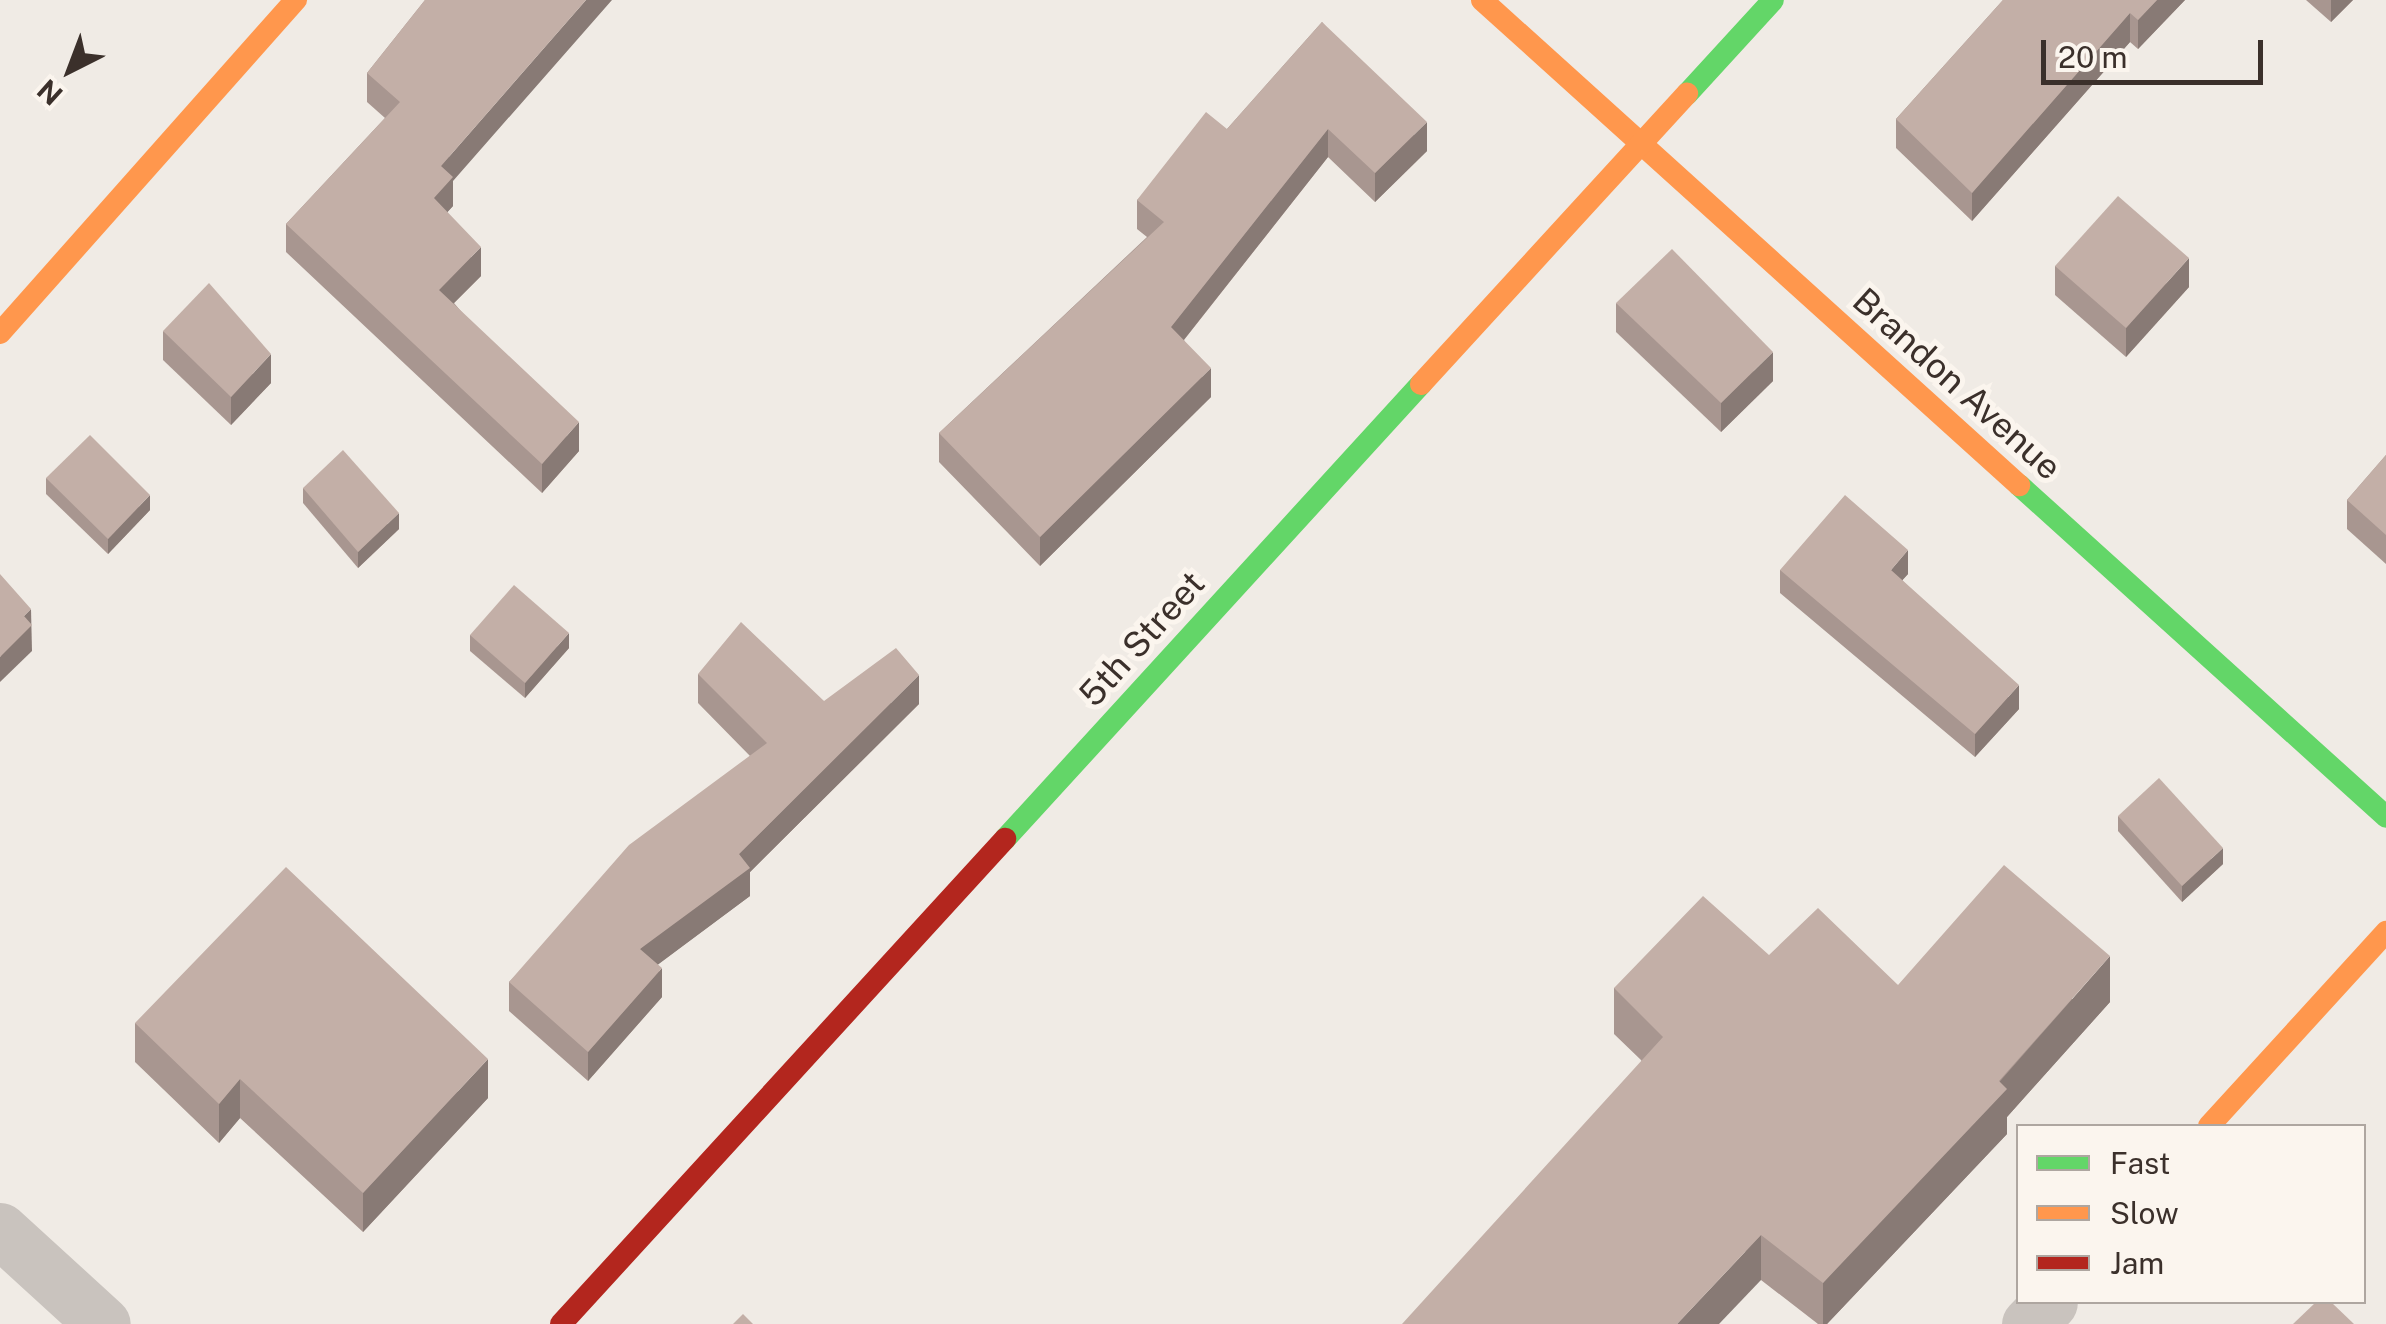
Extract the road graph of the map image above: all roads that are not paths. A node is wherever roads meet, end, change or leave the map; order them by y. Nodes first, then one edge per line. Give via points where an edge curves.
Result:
1 (296, 0) edge
2 (1482, 0) edge
3 (1773, 0) edge
4 (1642, 146) junction
5 (0, 333) edge
6 (2386, 818) edge
7 (2386, 932) edge
8 (2211, 1124) edge
9 (0, 1230) edge
10 (2048, 1304) edge
11 (104, 1324) edge
12 (562, 1324) edge
13 (2029, 1324) edge

1 - 5 street
2 - 4 street, Brandon Avenue
3 - 4 street, 5th Street
4 - 6 street, Brandon Avenue
4 - 12 street, 5th Street
7 - 8 street
9 - 11 street
10 - 13 street

